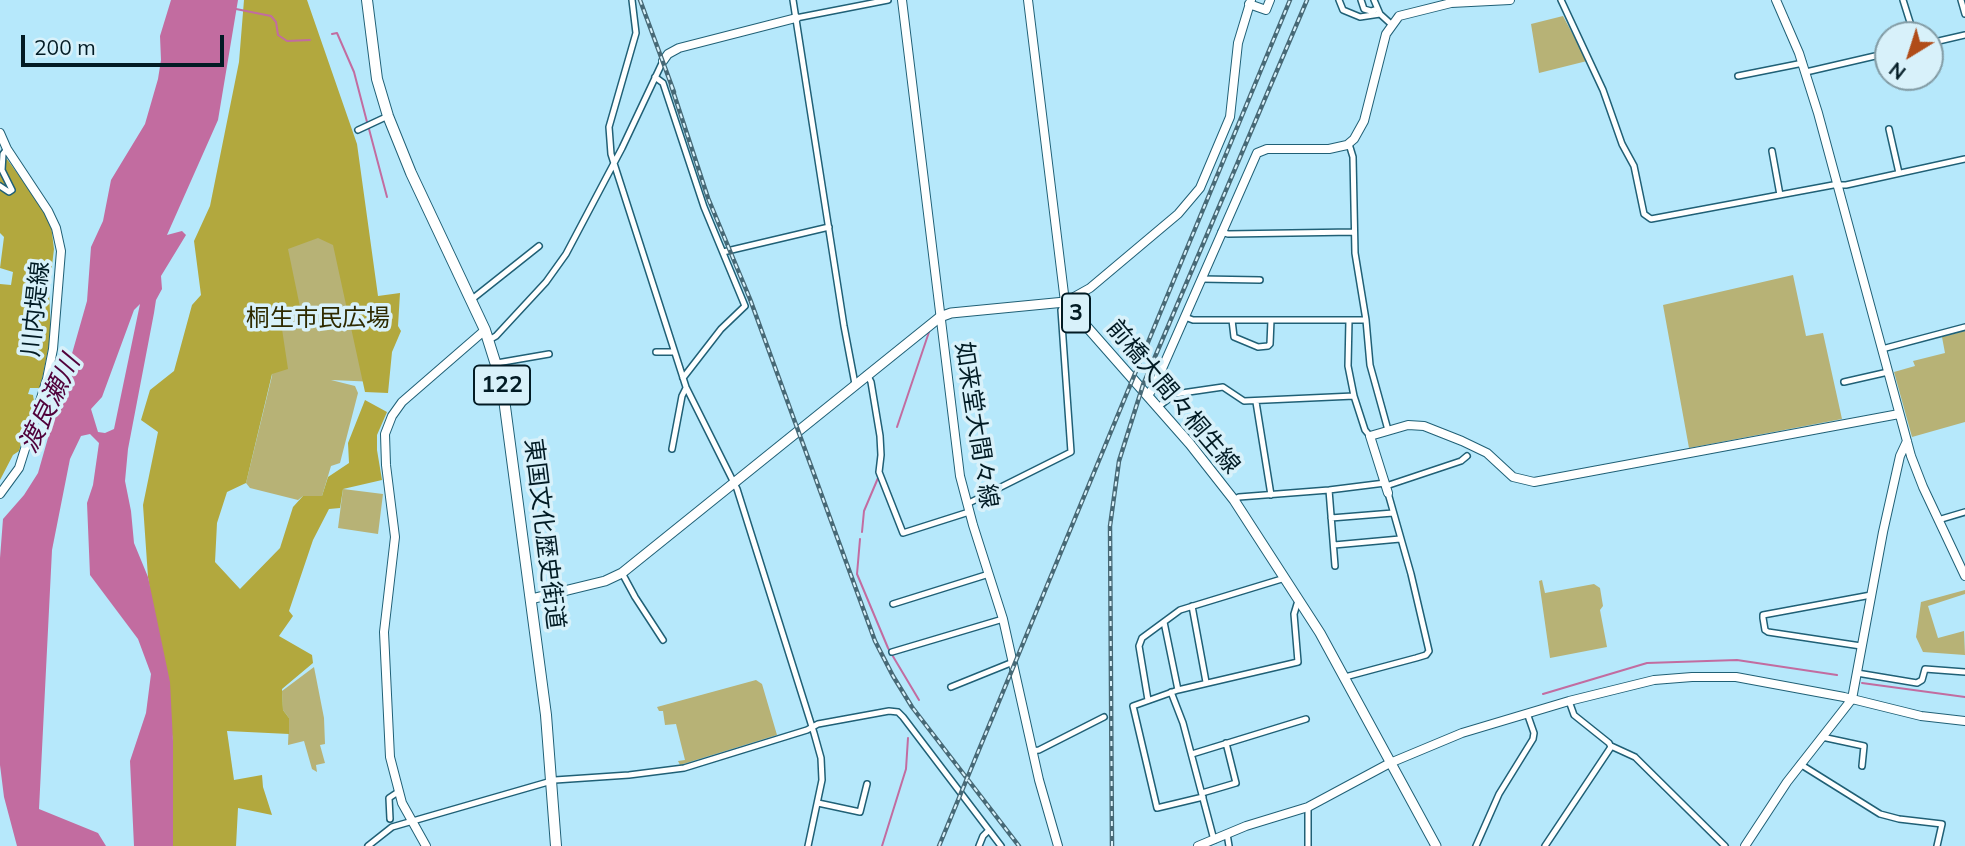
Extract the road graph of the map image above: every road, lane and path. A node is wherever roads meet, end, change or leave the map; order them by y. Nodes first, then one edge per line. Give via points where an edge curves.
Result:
1 (367, 0) edge
2 (632, 0) edge
3 (793, 0) edge
4 (888, 0) edge
5 (902, 0) edge
6 (1028, 0) edge
7 (1270, 0) edge
8 (1339, 0) edge
9 (1361, 0) edge
10 (1374, 0) edge
11 (1495, 0) edge
12 (1510, 0) edge
13 (1561, 0) edge
14 (1776, 0) edge
15 (1903, 0) edge
16 (1961, 0) edge
17 (1250, 2) edge
18 (1378, 11) junction
19 (1965, 14) edge
20 (796, 18) junction
21 (1910, 21) edge
22 (1391, 24) junction
23 (1965, 35) edge
24 (1944, 40) edge
25 (1874, 56) edge
26 (663, 61) joint
27 (1802, 63) junction
28 (1806, 72) junction
29 (1738, 76) dead end
30 (655, 77) junction
31 (388, 116) junction
32 (358, 130) dead end
33 (1889, 130) dead end
34 (0, 133) edge
35 (1349, 144) junction
36 (4, 145) edge
37 (1772, 151) dead end
38 (1965, 159) edge
39 (614, 163) junction
40 (1899, 173) junction
41 (0, 186) edge
42 (1838, 186) junction
43 (1780, 195) junction
44 (829, 227) junction
45 (1221, 232) junction
46 (1354, 232) junction
47 (539, 246) dead end
48 (723, 252) junction
49 (1200, 278) junction
50 (1260, 280) dead end
51 (471, 300) junction
52 (1065, 302) junction
53 (940, 317) junction
54 (1184, 317) junction
55 (1232, 320) junction
56 (1271, 320) junction
57 (1349, 320) junction
58 (1366, 320) junction
59 (1965, 327) edge
60 (487, 335) junction
61 (1882, 349) junction
62 (656, 352) dead end
63 (674, 352) junction
64 (549, 354) dead end
65 (497, 363) junction
66 (1888, 372) junction
67 (867, 374) junction
68 (683, 378) junction
69 (1844, 382) dead end
70 (855, 384) junction
71 (686, 387) junction
72 (1148, 395) junction
73 (1354, 396) junction
74 (1256, 401) junction
75 (1158, 407) junction
76 (1899, 414) junction
77 (1388, 430) junction
78 (1370, 436) junction
79 (1907, 440) junction
80 (673, 449) dead end
81 (1467, 456) dead end
82 (734, 481) junction
83 (1386, 488) junction
84 (1329, 490) junction
85 (0, 494) edge
86 (1271, 495) junction
87 (1234, 500) junction
88 (968, 508) junction
89 (1965, 512) edge
90 (1393, 513) junction
91 (1331, 518) junction
92 (1938, 520) junction
93 (1400, 539) junction
94 (1334, 545) junction
95 (1335, 566) dead end
96 (622, 573) junction
97 (989, 574) junction
98 (1965, 576) edge
99 (1285, 578) junction
100 (1871, 595) junction
101 (531, 598) junction
102 (1300, 602) junction
103 (893, 604) dead end
104 (1192, 606) junction
105 (1003, 619) junction
106 (1164, 622) junction
107 (663, 640) dead end
108 (1861, 646) junction
109 (892, 652) dead end
110 (1013, 662) junction
111 (1965, 672) edge
112 (1857, 673) junction
113 (1345, 677) junction
114 (1206, 682) junction
115 (951, 687) dead end
116 (1178, 690) junction
117 (1171, 692) junction
118 (1852, 699) junction
119 (1149, 700) junction
120 (1569, 701) junction
121 (1527, 713) junction
122 (1104, 717) dead end
123 (1306, 719) dead end
124 (1965, 721) edge
125 (812, 726) junction
126 (1822, 737) junction
127 (1226, 743) junction
128 (1611, 746) junction
129 (1032, 751) junction
130 (1192, 754) junction
131 (1390, 763) junction
132 (1800, 764) junction
133 (1862, 766) dead end
134 (551, 781) junction
135 (867, 784) dead end
136 (398, 792) junction
137 (1202, 795) junction
138 (818, 803) junction
139 (1308, 807) junction
140 (390, 819) dead end
141 (411, 821) junction
142 (989, 830) junction
143 (1227, 834) junction
144 (1214, 840) junction
145 (1431, 843) edge
146 (372, 844) edge
147 (426, 846) edge
148 (556, 846) edge
149 (808, 846) edge
150 (979, 846) edge
151 (1001, 846) edge
152 (1058, 846) edge
153 (1198, 846) edge
154 (1229, 846) edge
155 (1308, 846) edge
156 (1476, 846) edge
157 (1545, 846) edge
158 (1726, 846) edge
159 (1745, 846) edge
160 (1937, 846) edge

1 - 31 highway, 東国文化歴史街道 / 122 via 376,71
2 - 39 street via 636,33 609,127
3 - 20 street
4 - 20 street
5 - 53 street, 如来堂大間々線
6 - 52 street
7 - 17 street via 1266,10
8 - 18 street via 1343,10 1360,17
9 - 18 street via 1364,9
10 - 18 street
11 - 12 street
11 - 22 street via 1419,9
13 - 43 street via 1604,90 1634,166 1647,217
14 - 27 street
15 - 21 street
16 - 19 street
17 - 52 street via 1238,43 1230,117 1200,188 1178,215 1090,288
18 - 22 street
20 - 26 street via 679,48
20 - 44 street
22 - 35 street via 1364,121
23 - 24 street
25 - 28 street
26 - 30 street
27 - 28 street
27 - 29 street
28 - 42 street
30 - 39 street
30 - 48 street via 663,83
31 - 32 street
31 - 51 highway, 東国文化歴史街道 / 122
33 - 40 street
34 - 36 street, 川内堤線
35 - 45 street via 1257,153
35 - 46 street
36 - 41 street via 2,170 12,190
36 - 85 street, 川内堤線 via 48,211 61,251 54,349 47,379 19,468
37 - 43 street
38 - 40 street
39 - 60 street via 558,267 496,336
39 - 63 street
40 - 42 street
42 - 43 street
42 - 61 street
44 - 48 street
44 - 70 street
45 - 46 street
45 - 49 street
46 - 58 street
47 - 51 street
48 - 68 street via 745,306
49 - 50 street
49 - 54 street
51 - 60 highway, 東国文化歴史街道 / 122
52 - 53 main road, 3
52 - 72 main road, 前橋大間々桐生線 / 3
52 - 88 street via 1061,310 1071,452
53 - 67 main road, 3
53 - 88 street, 如来堂大間々線
54 - 55 street
54 - 72 street
55 - 56 street
55 - 56 street via 1234,337 1258,347 1270,344
56 - 57 street
57 - 58 street
57 - 73 street via 1348,366
58 - 77 street via 1372,373
59 - 61 street
60 - 65 highway, 東国文化歴史街道 / 122
60 - 136 street via 402,402 385,434 395,537 384,632 387,727
61 - 66 street
62 - 63 street
63 - 68 street
64 - 65 street
65 - 101 highway, 東国文化歴史街道 / 122
66 - 69 street
66 - 76 street
67 - 70 main road, 3
67 - 88 street via 880,436 880,475 903,533
68 - 71 street
70 - 82 main road, 3
71 - 80 street
71 - 82 street
72 - 75 main road, 前橋大間々桐生線 / 3
73 - 74 street
73 - 78 street
74 - 75 street via 1242,401 1223,387 1175,394
74 - 86 street
75 - 87 main road, 前橋大間々桐生線 / 3
76 - 77 street via 1534,482 1513,477 1487,453 1430,428 1408,425
76 - 79 street
77 - 78 street
78 - 83 street
79 - 92 street
79 - 100 street
81 - 83 street
82 - 96 main road, 3
82 - 125 street
83 - 84 street
83 - 90 street
84 - 86 street
84 - 91 street
86 - 87 street
87 - 99 main road, 前橋大間々桐生線 / 3
88 - 97 street, 如来堂大間々線
89 - 92 street
90 - 91 street
90 - 93 street
91 - 94 street
92 - 98 street
93 - 94 street
93 - 113 street via 1429,651
94 - 95 street
96 - 101 main road, 3
96 - 107 street
97 - 103 street
97 - 105 street, 如来堂大間々線
99 - 102 main road, 前橋大間々桐生線 / 3
99 - 104 street
100 - 108 street
100 - 108 street via 1763,615 1768,632
101 - 134 highway, 東国文化歴史街道 / 122
102 - 113 main road, 前橋大間々桐生線 / 3
102 - 114 street via 1294,614 1298,662
104 - 106 street
104 - 114 street
105 - 109 street
105 - 110 street, 如来堂大間々線
106 - 116 street
106 - 119 street via 1139,642
108 - 112 street
110 - 115 street
110 - 129 street, 如来堂大間々線
111 - 112 street via 1926,669 1919,683
112 - 118 street
113 - 131 main road, 前橋大間々桐生線 / 3
114 - 116 street
116 - 117 street
117 - 119 street
117 - 130 street
118 - 120 street via 1736,677 1692,677 1641,682
118 - 124 street via 1921,716
118 - 126 street
119 - 137 street via 1133,706 1157,808
120 - 121 street
120 - 128 street via 1574,715
121 - 131 street
121 - 156 street via 1533,739 1499,794
122 - 129 street
123 - 127 street
125 - 134 street via 684,768
125 - 138 street via 822,770
125 - 142 street via 888,711 900,714
126 - 132 street
126 - 133 street via 1864,746
127 - 130 street
127 - 137 street via 1236,783
128 - 157 street
128 - 158 street via 1635,757
129 - 152 street, 如来堂大間々線
130 - 137 street
131 - 139 street
131 - 145 main road, 前橋大間々桐生線 / 3
132 - 159 street
132 - 160 street via 1880,814 1942,824
134 - 141 street
134 - 148 highway, 東国文化歴史街道 / 122
135 - 138 street via 860,812
136 - 140 street via 389,798
136 - 141 street
137 - 144 street
138 - 149 street
139 - 143 street
139 - 155 street
141 - 146 street via 391,827
141 - 147 street
142 - 150 street
142 - 151 street
143 - 144 street
143 - 154 street
144 - 153 street

